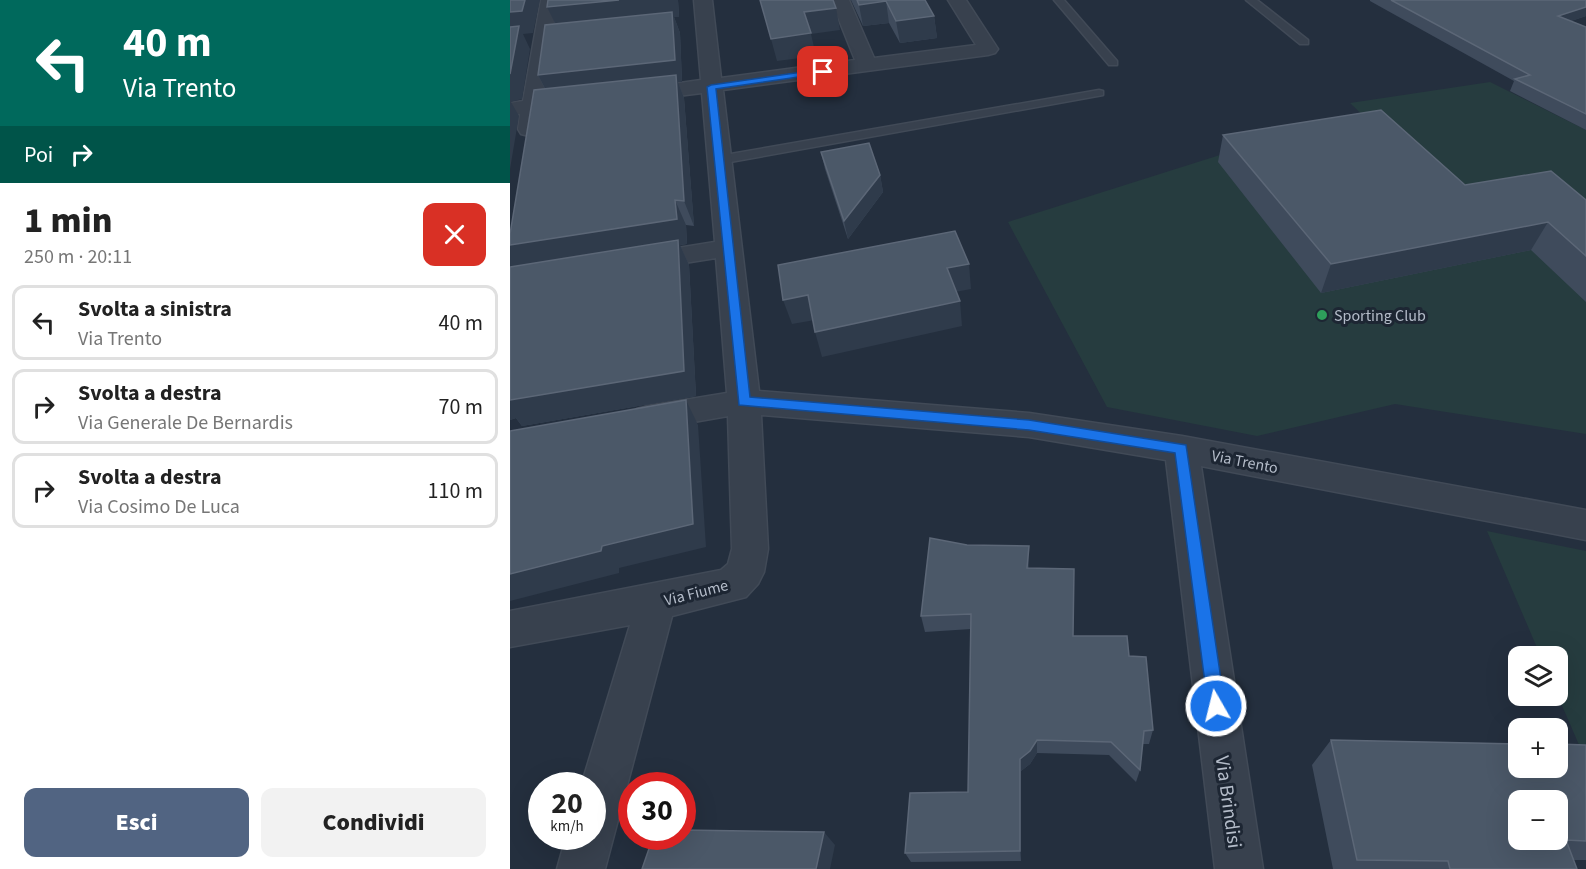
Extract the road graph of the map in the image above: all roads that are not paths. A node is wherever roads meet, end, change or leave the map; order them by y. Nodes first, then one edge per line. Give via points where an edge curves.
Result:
1 (550, 0) edge
2 (840, 0) edge
3 (957, 0) edge
4 (1059, 0) edge
5 (1251, 0) edge
6 (704, 11) edge
7 (682, 24) dead end
8 (567, 37) edge
9 (544, 40) junction
10 (521, 42) edge
11 (1304, 42) dead end
12 (1113, 63) dead end
13 (867, 66) junction
14 (711, 87) junction
15 (1099, 93) dead end
16 (622, 97) edge
17 (599, 99) edge
18 (521, 108) edge
19 (526, 151) edge
20 (719, 160) junction
21 (727, 248) junction
22 (613, 267) edge
23 (744, 402) junction
24 (615, 424) edge
25 (1182, 449) junction
26 (1586, 525) edge
27 (657, 602) junction
28 (510, 629) edge
29 (606, 780) edge
30 (586, 850) edge
31 (581, 869) edge
32 (1239, 869) edge

1 - 9 street
2 - 13 street
3 - 13 street via 988,49
4 - 12 lane
5 - 11 lane
6 - 7 street
6 - 14 street, Via Fiume
8 - 9 street
9 - 10 street
9 - 18 street
13 - 14 street
14 - 16 street
14 - 20 street, Via Fiume
15 - 20 lane
17 - 18 street
18 - 19 street
20 - 21 street, Via Fiume
21 - 22 street
21 - 23 street, Via Fiume
23 - 24 street, Via Trento
23 - 25 street, Via Trento via 1029,425
23 - 27 street, Via Fiume via 750,549 745,572 732,585
25 - 26 street, Via Trento
25 - 32 street, Via Brindisi
27 - 28 street, Via Fiume
27 - 29 street
30 - 31 street

